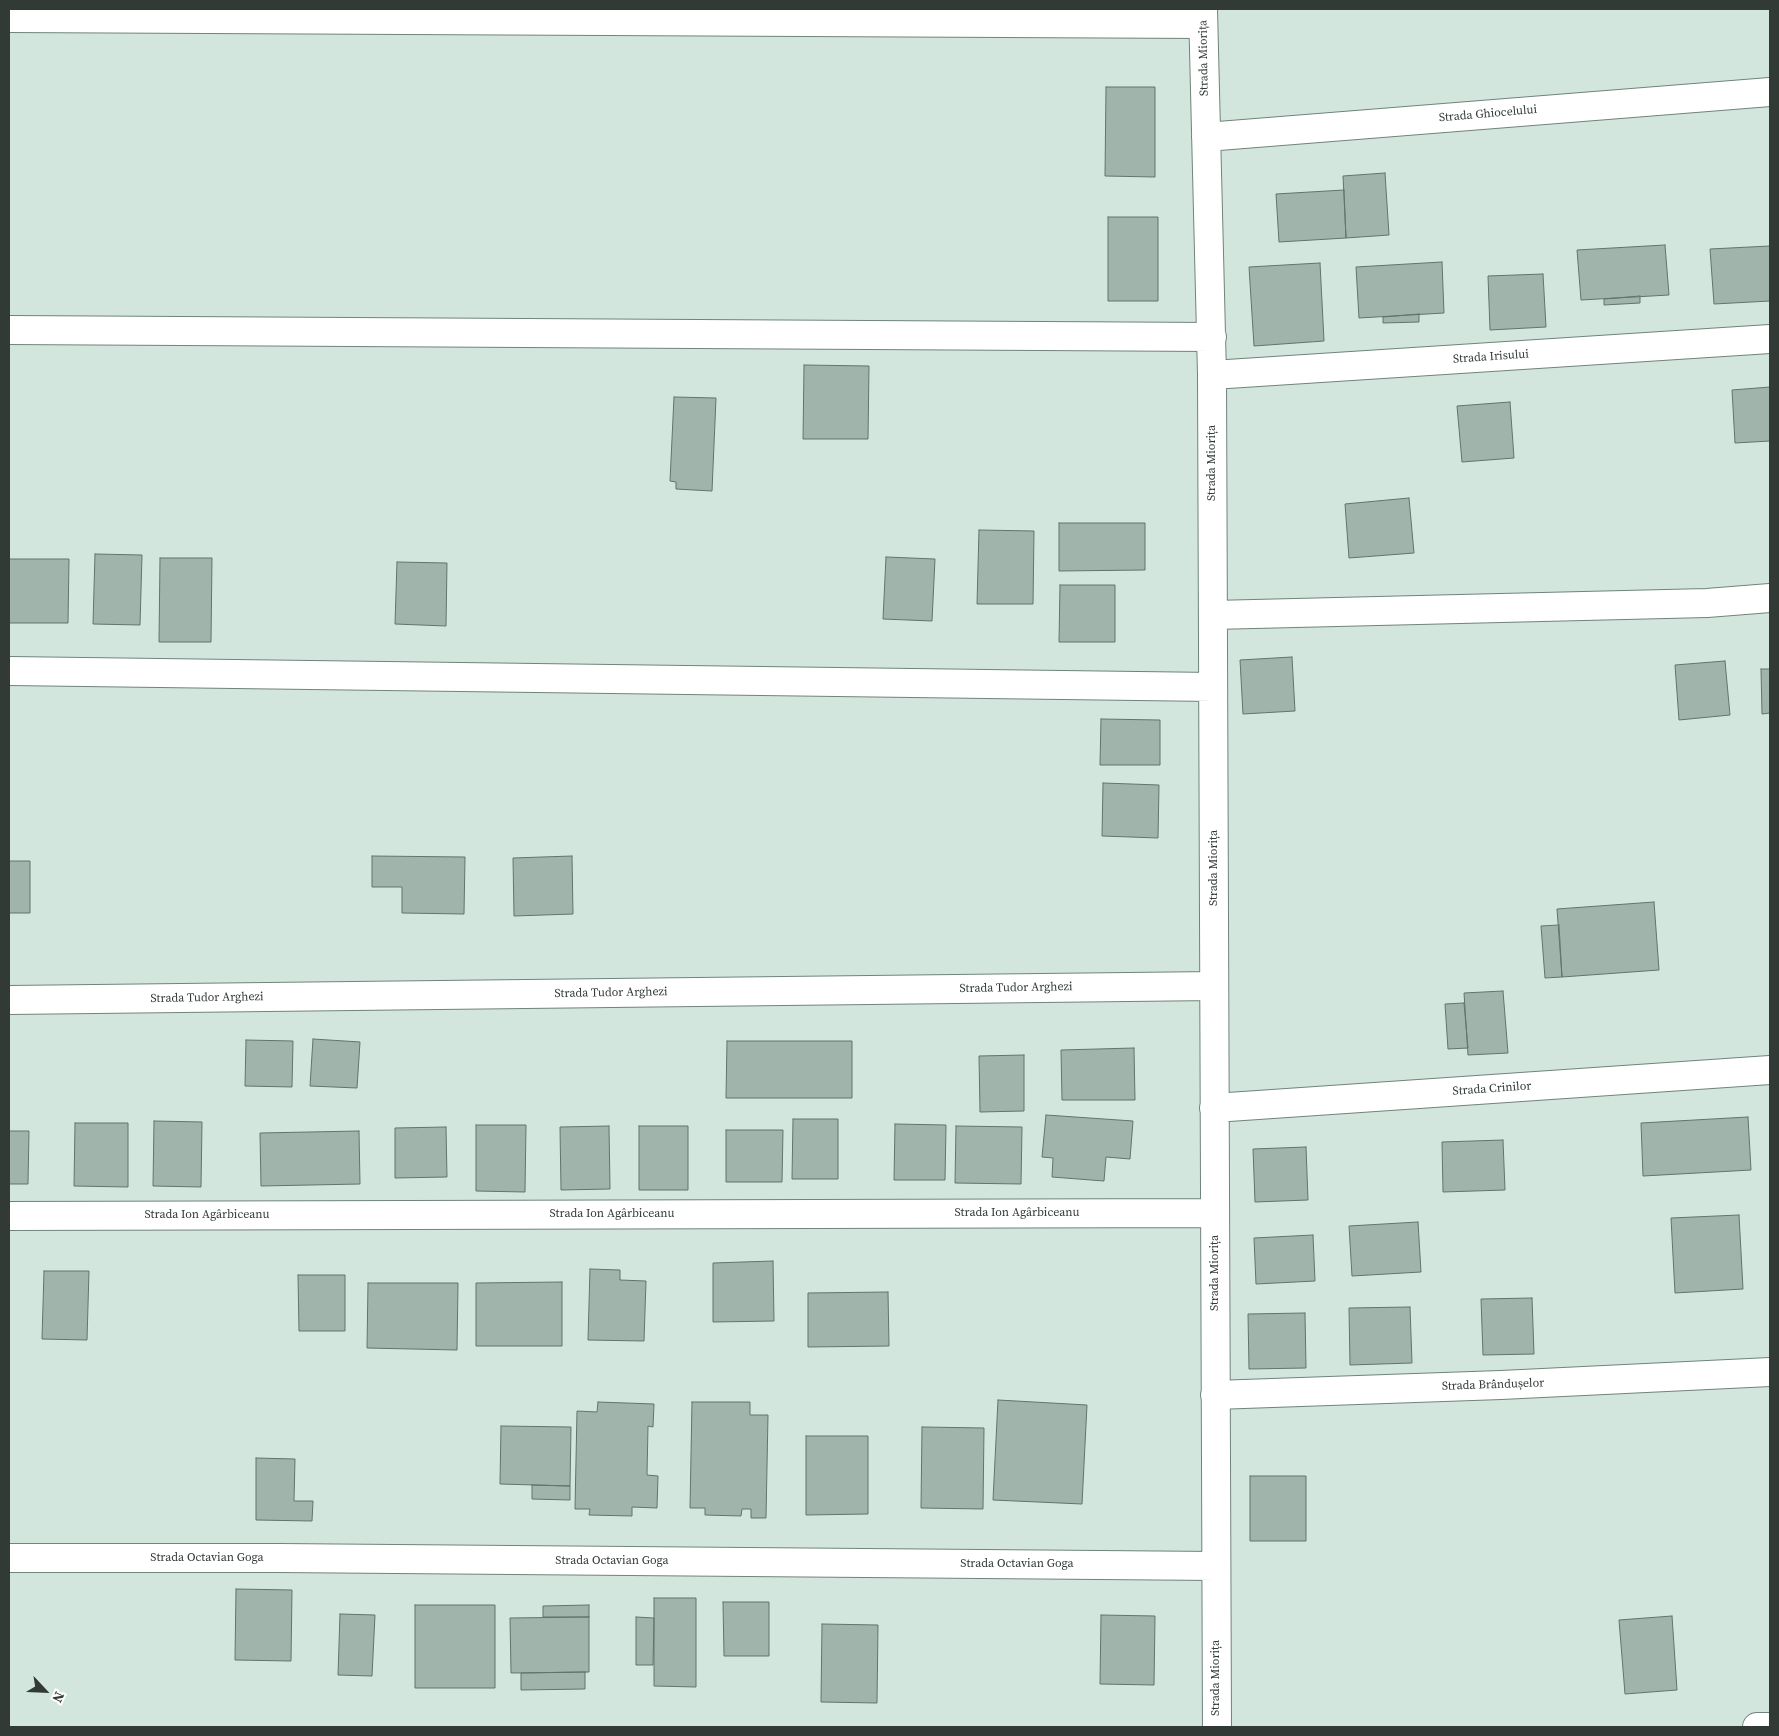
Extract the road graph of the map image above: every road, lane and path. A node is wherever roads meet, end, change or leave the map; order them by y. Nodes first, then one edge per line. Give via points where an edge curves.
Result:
1 (1203, 16) edge
2 (9, 18) edge
3 (1770, 92) edge
4 (1206, 137) junction
5 (9, 330) edge
6 (1212, 337) junction
7 (1770, 339) edge
8 (1212, 375) junction
9 (1770, 598) edge
10 (1213, 615) junction
11 (9, 671) edge
12 (1213, 687) junction
13 (1214, 986) junction
14 (9, 1000) edge
15 (1770, 1070) edge
16 (1214, 1108) junction
17 (1215, 1213) junction
18 (9, 1216) edge
19 (1770, 1372) edge
20 (1215, 1395) junction
21 (9, 1558) edge
22 (1216, 1566) junction
23 (1216, 1727) edge
24 (1757, 1727) edge
25 (1770, 1727) edge

1 - 2 street
1 - 4 street, Strada Miorița
3 - 4 street, Strada Ghiocelului
4 - 6 street, Strada Miorița
5 - 6 street
6 - 8 street, Strada Miorița
7 - 8 street, Strada Irisului
8 - 10 street, Strada Miorița
9 - 10 street via 1707,603
10 - 12 street, Strada Miorița
11 - 12 street
12 - 13 street, Strada Miorița
13 - 14 street, Strada Tudor Arghezi
13 - 16 street, Strada Miorița
15 - 16 street, Strada Crinilor
16 - 17 street, Strada Miorița
17 - 18 street, Strada Ion Agârbiceanu
17 - 20 street, Strada Miorița
19 - 20 street, Strada Brândușelor
20 - 22 street, Strada Miorița
21 - 22 street, Strada Octavian Goga
22 - 23 street, Strada Miorița
24 - 25 street

